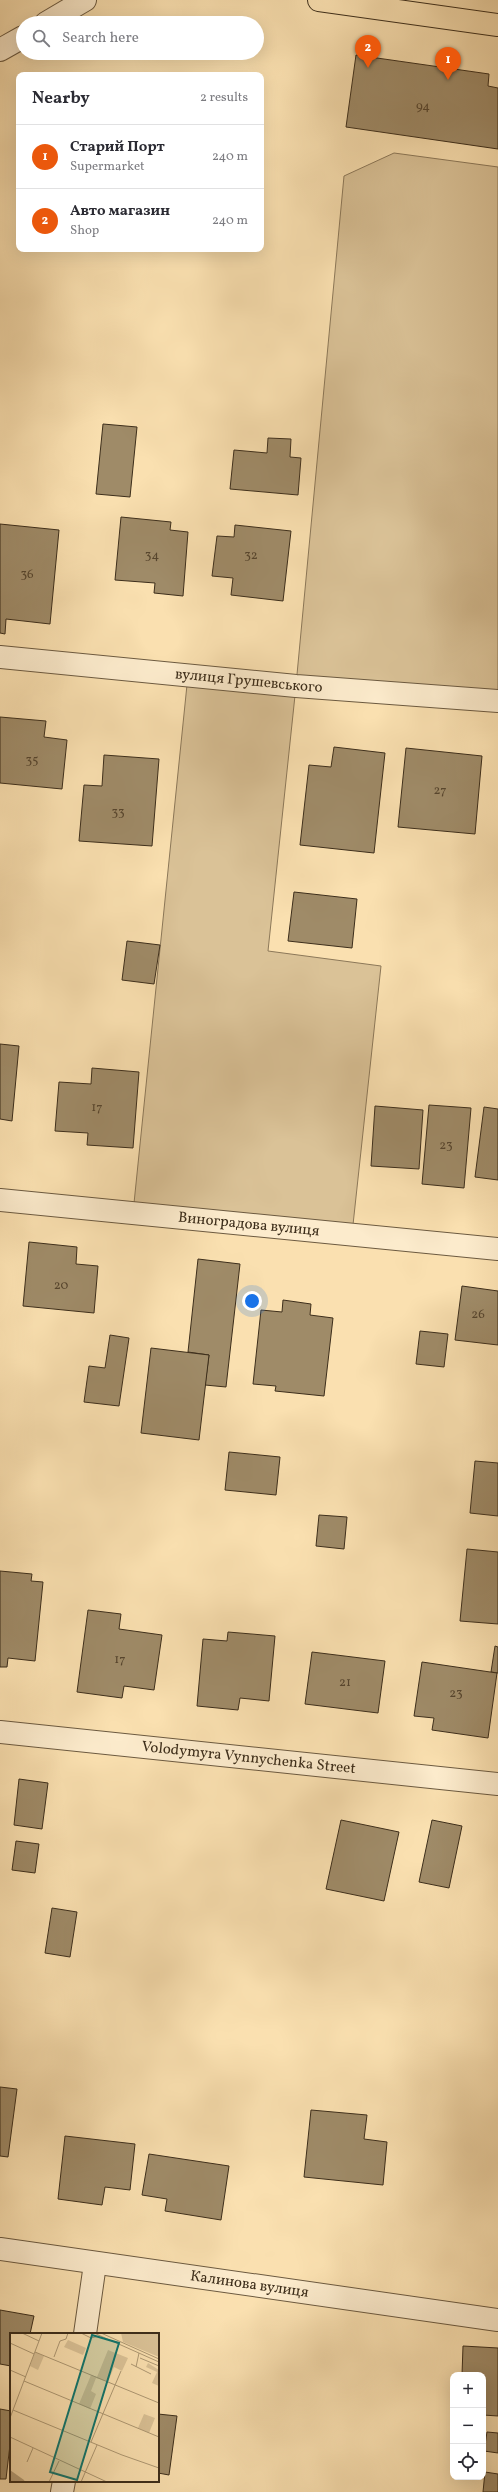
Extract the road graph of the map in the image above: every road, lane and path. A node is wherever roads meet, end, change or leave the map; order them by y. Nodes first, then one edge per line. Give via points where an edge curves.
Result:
1 (85, 0) edge
2 (319, 0) edge
3 (58, 16) edge
4 (498, 25) edge
5 (16, 41) edge
6 (0, 50) edge
7 (0, 656) edge
8 (498, 701) edge
9 (0, 1200) edge
10 (498, 1249) edge
11 (0, 1732) edge
12 (498, 1784) edge
13 (0, 2250) edge
14 (95, 2264) junction
15 (498, 2320) edge
16 (85, 2333) edge
17 (64, 2482) edge
18 (62, 2492) edge

1 - 3 street
2 - 4 main road
5 - 6 street
7 - 8 street, вулиця Грушевського via 288,685
9 - 10 street, Виноградова вулиця
11 - 12 street, Volodymyra Vynnychenka Street
13 - 14 street, Калинова вулиця
14 - 15 street, Калинова вулиця
14 - 16 street
17 - 18 street

